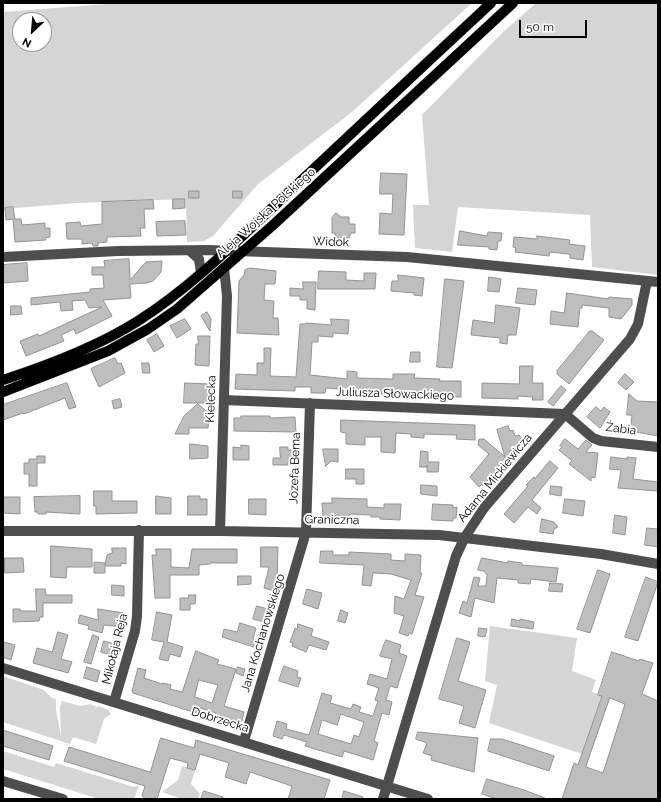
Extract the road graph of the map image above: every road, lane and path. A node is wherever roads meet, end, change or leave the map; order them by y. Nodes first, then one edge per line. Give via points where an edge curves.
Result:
1 (491, 3) edge
2 (513, 3) edge
3 (190, 251) junction
4 (225, 251) junction
5 (243, 251) junction
6 (3, 257) edge
7 (224, 268) junction
8 (201, 272) junction
9 (647, 281) junction
10 (658, 282) edge
11 (3, 380) edge
12 (3, 392) edge
13 (224, 400) junction
14 (310, 404) junction
15 (565, 414) junction
16 (658, 447) edge
17 (139, 530) junction
18 (3, 531) edge
19 (220, 531) junction
20 (306, 532) junction
21 (465, 537) junction
22 (658, 564) edge
23 (3, 668) edge
24 (114, 702) junction
25 (244, 741) junction
26 (3, 781) edge
27 (387, 786) junction
28 (63, 799) edge
29 (383, 799) edge
30 (428, 799) edge

1 - 4 main road, Aleja Wojska Polskiego
2 - 5 main road, Aleja Wojska Polskiego
3 - 4 street, Widok
3 - 6 street, Widok via 118,251
3 - 8 street via 199,259
4 - 5 street, Widok
4 - 8 main road, Aleja Wojska Polskiego
5 - 7 main road, Aleja Wojska Polskiego
5 - 9 street, Widok via 407,257
7 - 12 main road, Aleja Wojska Polskiego via 177,309 136,337 74,365
7 - 13 street, Kielecka via 227,296
8 - 11 main road, Aleja Wojska Polskiego via 157,308 123,330 76,352
9 - 10 street, Widok
9 - 15 street, Adama Mickiewicza via 638,324 630,339
13 - 14 street, Juliusza Słowackiego
13 - 19 street, Kielecka
14 - 15 street, Juliusza Słowackiego
14 - 20 street, Józefa Bema
15 - 16 street, Żabia via 593,438 601,441
15 - 21 street, Adama Mickiewicza via 484,508
17 - 18 street, Graniczna
17 - 19 street, Graniczna
17 - 24 street, Mikołaja Reja via 138,616
19 - 20 street, Graniczna
20 - 21 street, Graniczna
20 - 25 street, Jana Kochanowskiego
21 - 22 street, Graniczna
21 - 27 street, Adama Mickiewicza via 456,556
23 - 24 street, Dobrzecka
24 - 25 street, Dobrzecka
25 - 27 street, Dobrzecka
26 - 28 street
27 - 29 street, Adama Mickiewicza
27 - 30 street, Dobrzecka

